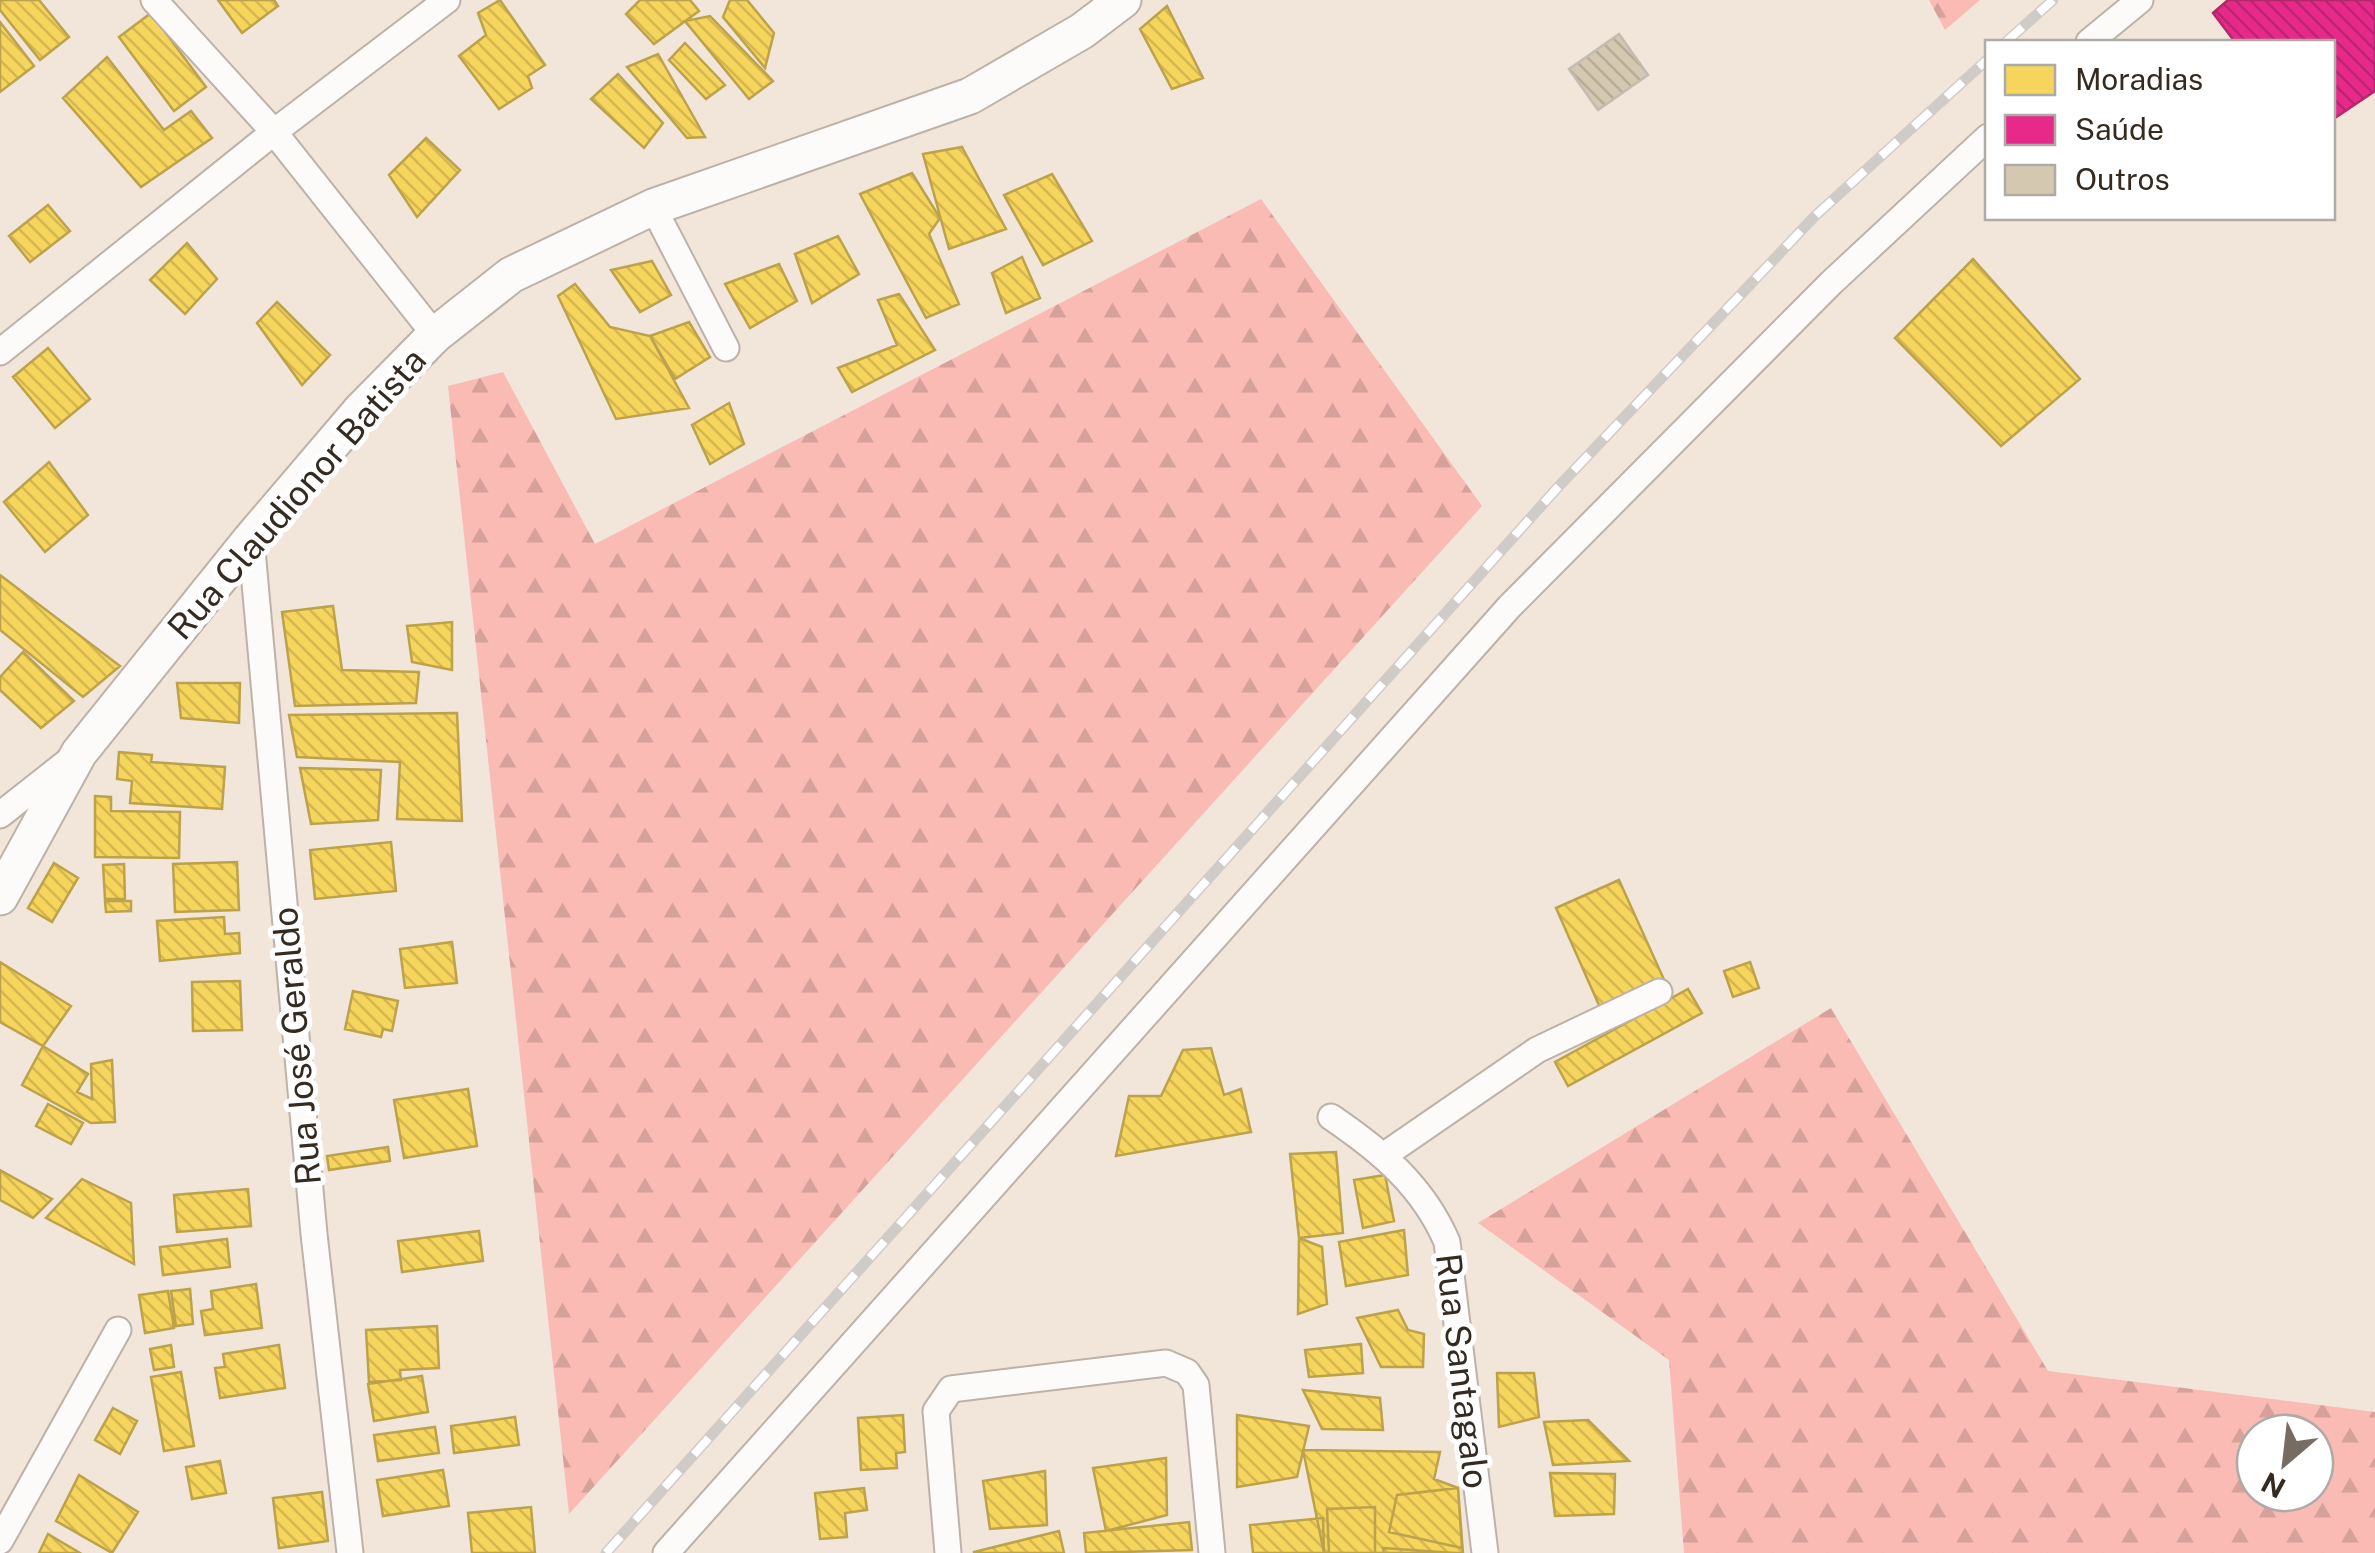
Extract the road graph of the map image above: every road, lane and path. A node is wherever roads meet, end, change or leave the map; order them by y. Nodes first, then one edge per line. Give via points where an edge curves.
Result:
1 (154, 0) edge
2 (447, 0) edge
3 (1124, 0) edge
4 (2140, 0) edge
5 (2091, 40) edge
6 (274, 132) junction
7 (1985, 140) edge
8 (652, 206) junction
9 (434, 335) junction
10 (726, 348) dead end
11 (0, 352) edge
12 (250, 539) junction
13 (79, 753) junction
14 (0, 815) edge
15 (0, 896) edge
16 (1658, 992) dead end
17 (1331, 1117) dead end
18 (1386, 1154) junction
19 (118, 1330) dead end
20 (0, 1541) edge
21 (670, 1551) edge
22 (350, 1553) edge
23 (948, 1553) edge
24 (1212, 1553) edge
25 (1485, 1553) edge

1 - 6 street
2 - 6 street
3 - 8 main road, Rua Claudionor Batista via 970,96
4 - 5 street
6 - 9 street
6 - 11 street
7 - 21 street via 1831,283 1510,606
8 - 9 main road, Rua Claudionor Batista via 511,275
8 - 10 street
9 - 12 main road, Rua Claudionor Batista
12 - 13 main road, Rua Claudionor Batista
12 - 22 street, Rua José Geraldo
13 - 14 street
13 - 15 main road, Rua Claudionor Batista
16 - 18 street via 1537,1050
17 - 18 street, Rua Santagalo
18 - 25 street, Rua Santagalo via 1435,1215 1447,1242
19 - 20 street
23 - 24 street via 936,1412 951,1388 1140,1364 1166,1364 1188,1372 1196,1384

